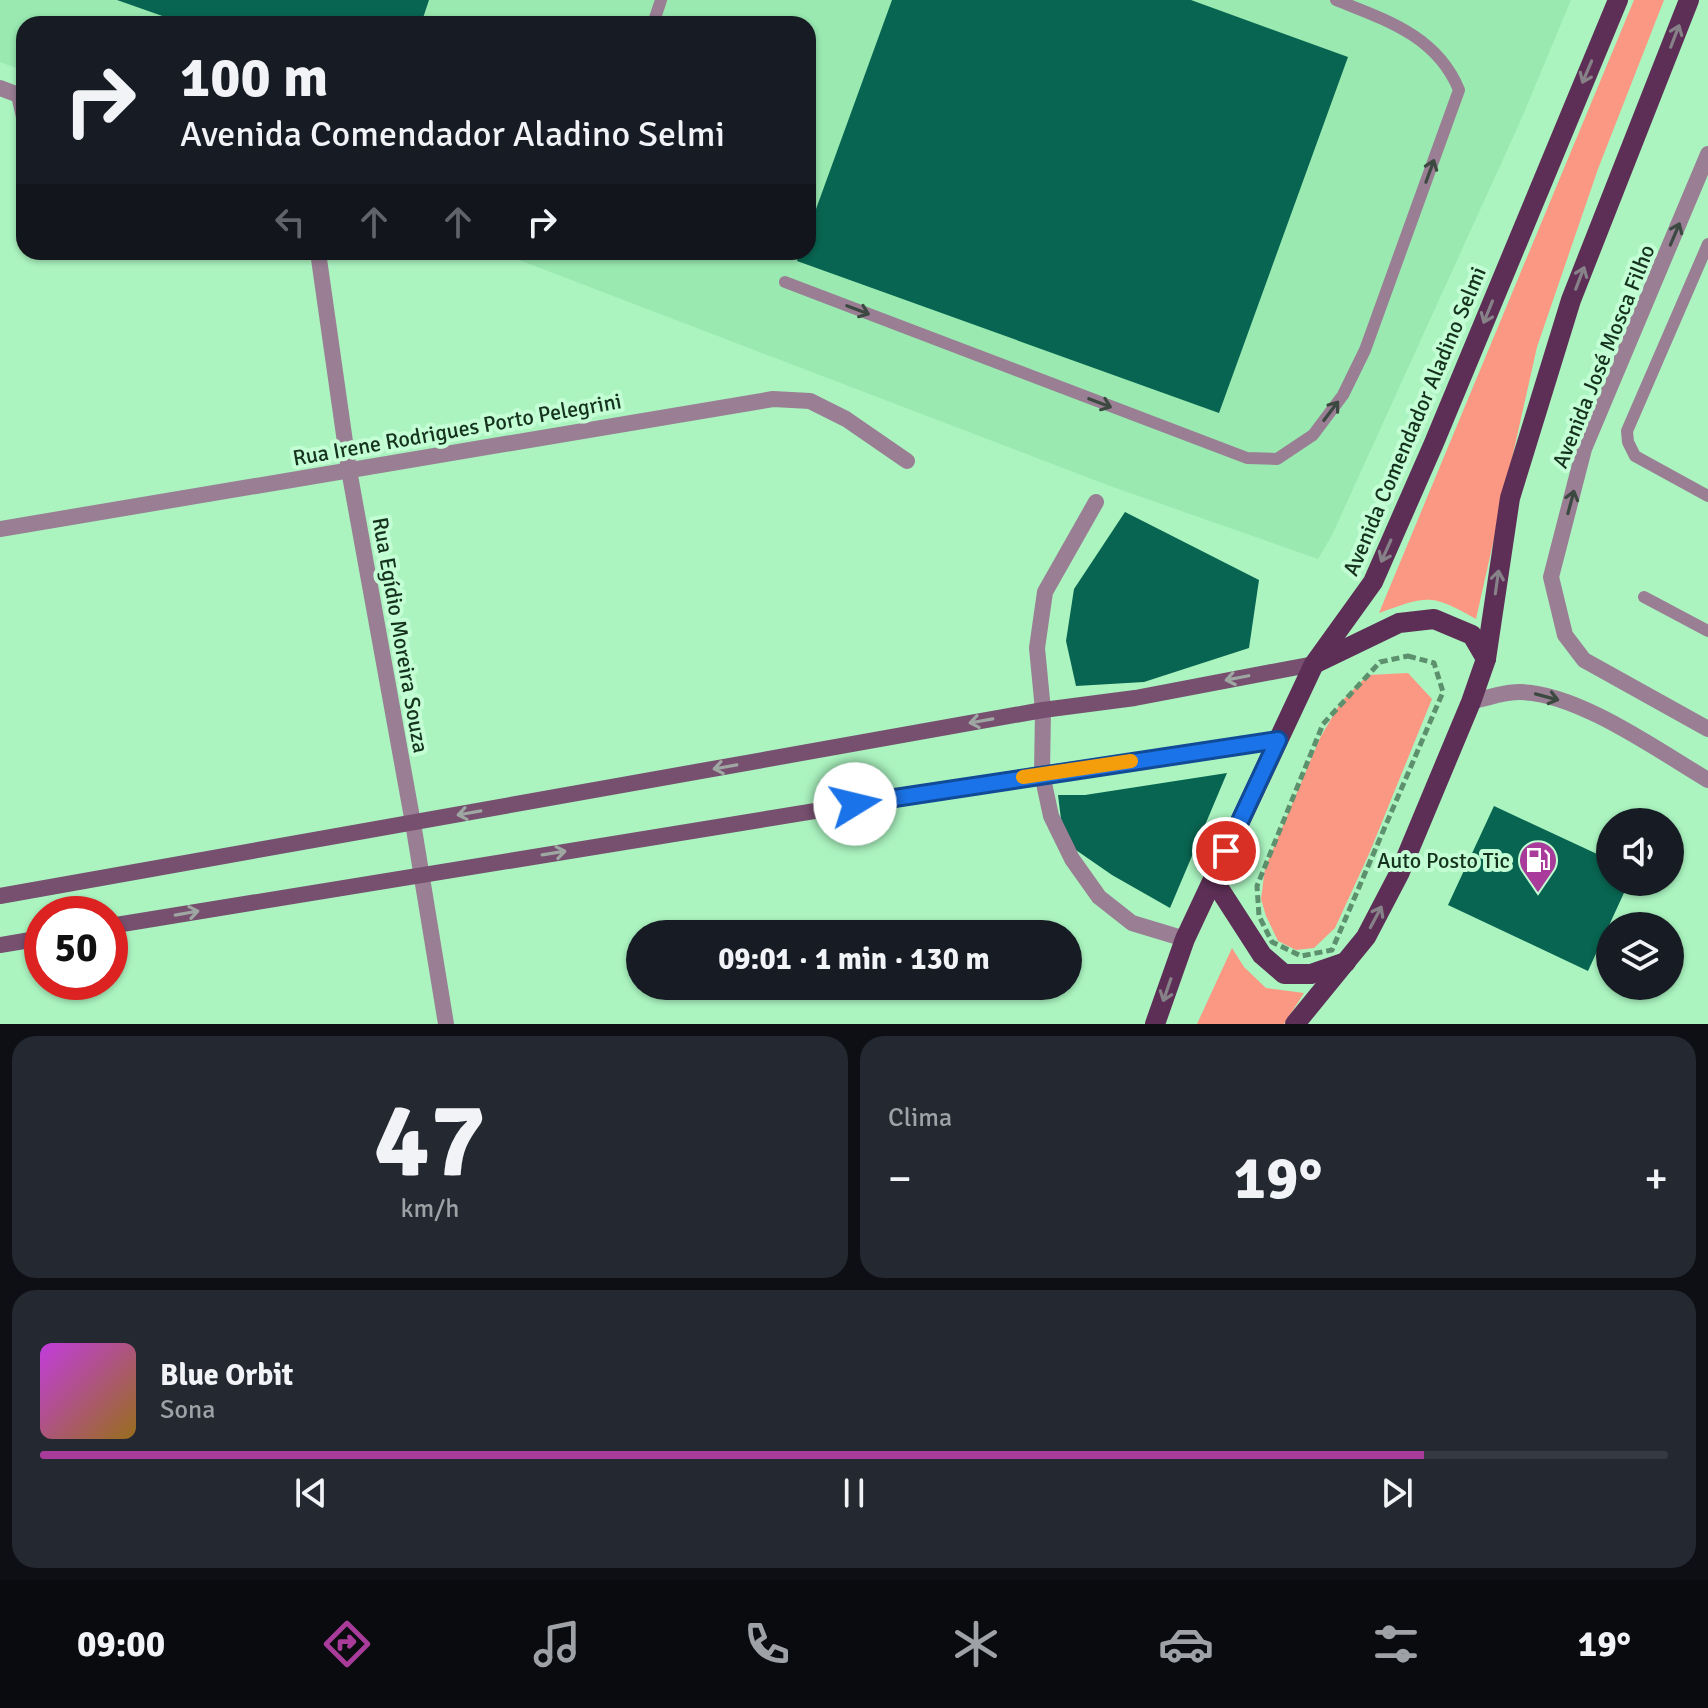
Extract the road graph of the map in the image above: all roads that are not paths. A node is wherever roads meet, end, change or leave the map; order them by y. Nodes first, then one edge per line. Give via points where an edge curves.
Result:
1 (1336, 0) edge
2 (1618, 0) edge
3 (1689, 0) edge
4 (1708, 154) edge
5 (1708, 244) edge
6 (319, 260) edge
7 (785, 282) dead end
8 (907, 461) dead end
9 (349, 470) junction
10 (1708, 496) edge
11 (1096, 502) dead end
12 (0, 529) edge
13 (1644, 597) dead end
14 (1708, 631) edge
15 (1486, 659) junction
16 (1314, 664) junction
17 (1471, 702) junction
18 (1043, 710) junction
19 (1708, 729) edge
20 (1278, 740) junction
21 (1042, 774) junction
22 (1708, 780) edge
23 (413, 823) junction
24 (420, 874) junction
25 (1213, 879) junction
26 (0, 896) edge
27 (128, 923) edge
28 (1185, 939) junction
29 (24, 941) edge
30 (0, 945) edge
31 (1347, 962) junction
32 (446, 1024) edge
33 (1155, 1024) edge
34 (1295, 1024) edge

7 -> 1 lane via 1247,458 1277,459 1313,435 1343,395 1365,350 1459,90 1451,69 1434,50 1395,24
2 -> 16 main road, Avenida Comendador Aladino Selmi via 1373,582
15 -> 3 main road via 1514,483 1571,300
19 -> 4 street, Avenida José Mosca Filho via 1584,660 1565,635 1551,577 1584,449
5 - 10 lane via 1627,431 1635,456
6 - 9 street, Rua Egídio Moreira Souza
8 - 9 street, Rua Irene Rodrigues Porto Pelegrini via 810,401 773,399
9 - 12 street, Rua Irene Rodrigues Porto Pelegrini
9 - 23 street, Rua Egídio Moreira Souza
11 - 18 street via 1045,592 1037,648
13 - 14 lane
15 - 16 main road via 1472,635 1434,619 1399,623
15 - 17 main road
16 -> 18 main road
16 - 20 main road, Avenida Comendador Aladino Selmi
17 -> 22 street via 1517,692 1547,694 1609,721
31 -> 17 main road via 1400,872
18 - 21 street
18 -> 23 main road
20 - 21 main road
20 - 25 main road, Avenida Comendador Aladino Selmi
24 -> 21 main road
21 - 28 street via 1051,816 1099,897 1132,923
23 - 24 street, Rua Egídio Moreira Souza
23 - 26 main road
27 -> 24 main road
24 - 32 street, Rua Egídio Moreira Souza
25 - 28 main road, Avenida Comendador Aladino Selmi
25 - 31 main road via 1262,955 1284,974 1311,974
28 -> 33 main road, Avenida Comendador Aladino Selmi
29 - 30 main road
31 - 34 main road

